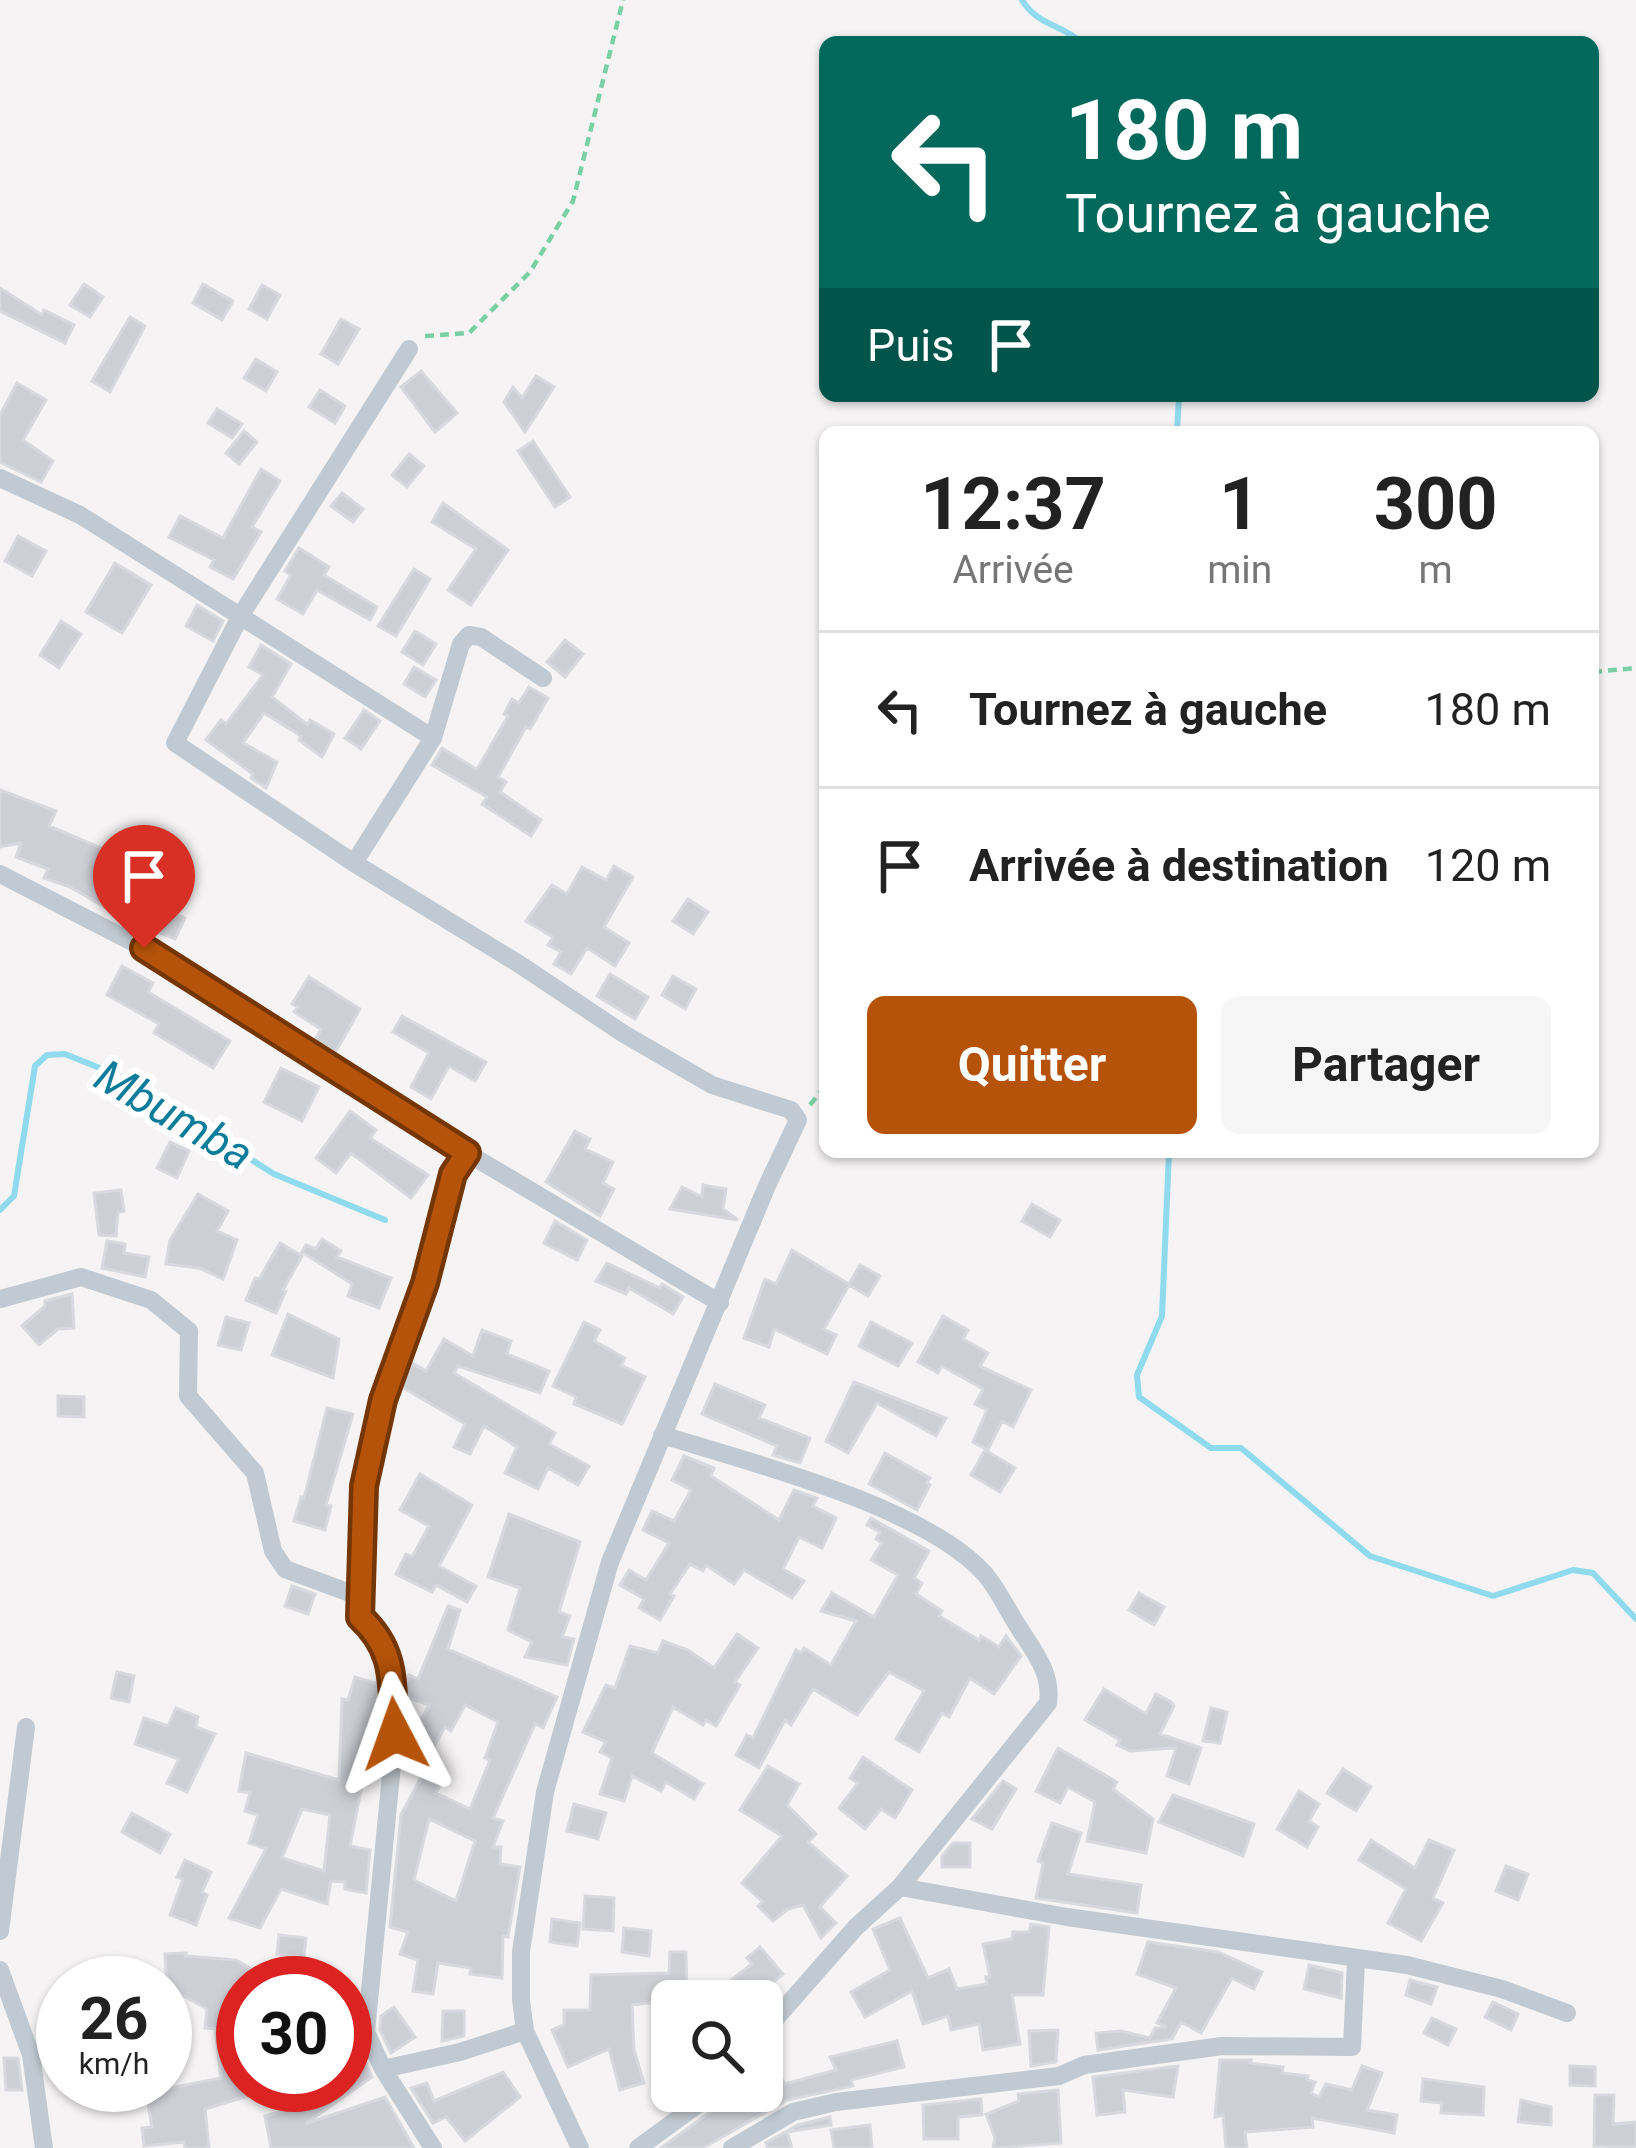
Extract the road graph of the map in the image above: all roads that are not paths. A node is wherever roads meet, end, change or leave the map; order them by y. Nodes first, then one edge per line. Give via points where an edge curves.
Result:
1 (409, 349) road end
2 (0, 478) edge
3 (242, 615) junction
4 (543, 678) dead end
5 (434, 738) junction
6 (354, 863) junction
7 (0, 874) edge
8 (467, 1153) junction
9 (0, 1299) edge
10 (720, 1303) junction
11 (662, 1435) junction
12 (358, 1595) junction
13 (26, 1727) dead end
14 (900, 1887) junction
15 (0, 1931) edge
16 (1356, 1960) junction
17 (0, 1970) edge
18 (783, 2010) edge
19 (1567, 2012) dead end
20 (525, 2031) junction
21 (383, 2068) junction
22 (687, 2112) edge
23 (44, 2148) edge
24 (433, 2148) edge
25 (580, 2148) edge
26 (638, 2148) edge
27 (732, 2148) edge

1 - 3 street
2 - 3 street via 80,515
3 - 5 street
3 - 6 street via 175,742
4 - 5 street via 469,635
5 - 6 street
6 - 10 street via 712,1085 791,1110 795,1132
7 - 8 street via 144,948
8 - 10 street
8 - 12 street via 453,1174 383,1400 364,1486
9 - 12 street via 81,1277 151,1300 189,1331 188,1396 255,1473 273,1552 285,1569
10 - 11 street
11 - 14 street via 814,1483 924,1532 984,1574 1042,1664 1048,1703
11 - 20 street via 610,1562 545,1792 521,1952
12 - 21 street via 360,1617 389,1654 395,1734 366,2032
13 - 15 street
14 - 16 street
14 - 18 street
16 - 19 street via 1502,1988
16 - 27 street via 1352,2047 1222,2046 1084,2065 1059,2076 836,2102 793,2112
17 - 23 street via 31,2055
20 - 21 street
20 - 25 street
21 - 24 street
22 - 26 street

